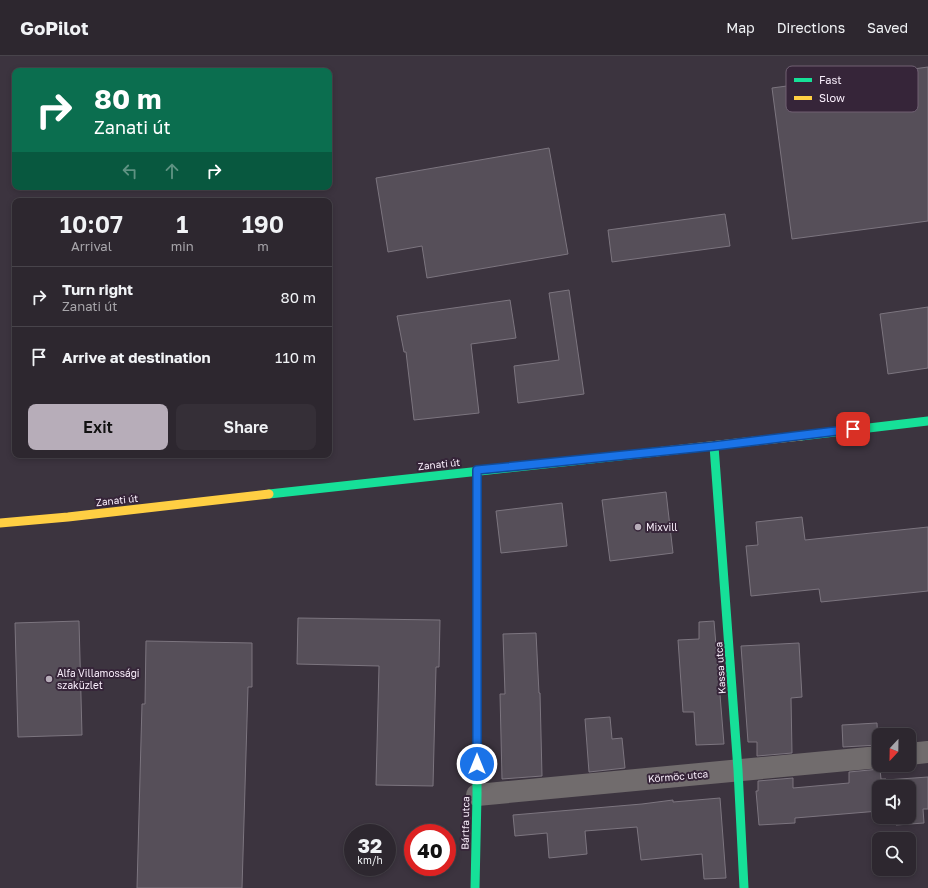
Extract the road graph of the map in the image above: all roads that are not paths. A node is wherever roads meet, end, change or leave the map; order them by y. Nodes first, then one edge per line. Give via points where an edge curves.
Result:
1 (928, 421) edge
2 (714, 446) junction
3 (477, 470) junction
4 (0, 523) edge
5 (928, 752) edge
6 (916, 753) edge
7 (872, 758) edge
8 (738, 770) junction
9 (477, 795) junction
10 (475, 888) edge
11 (744, 888) edge

1 - 2 street, Zanati út
2 - 3 street, Zanati út
2 - 8 street, Kassa utca
3 - 4 street, Zanati út
3 - 9 street, Bártfa utca
5 - 6 street
7 - 8 street, Körmöc utca
8 - 9 street, Körmöc utca
8 - 11 street, Kassa utca
9 - 10 street, Bártfa utca

